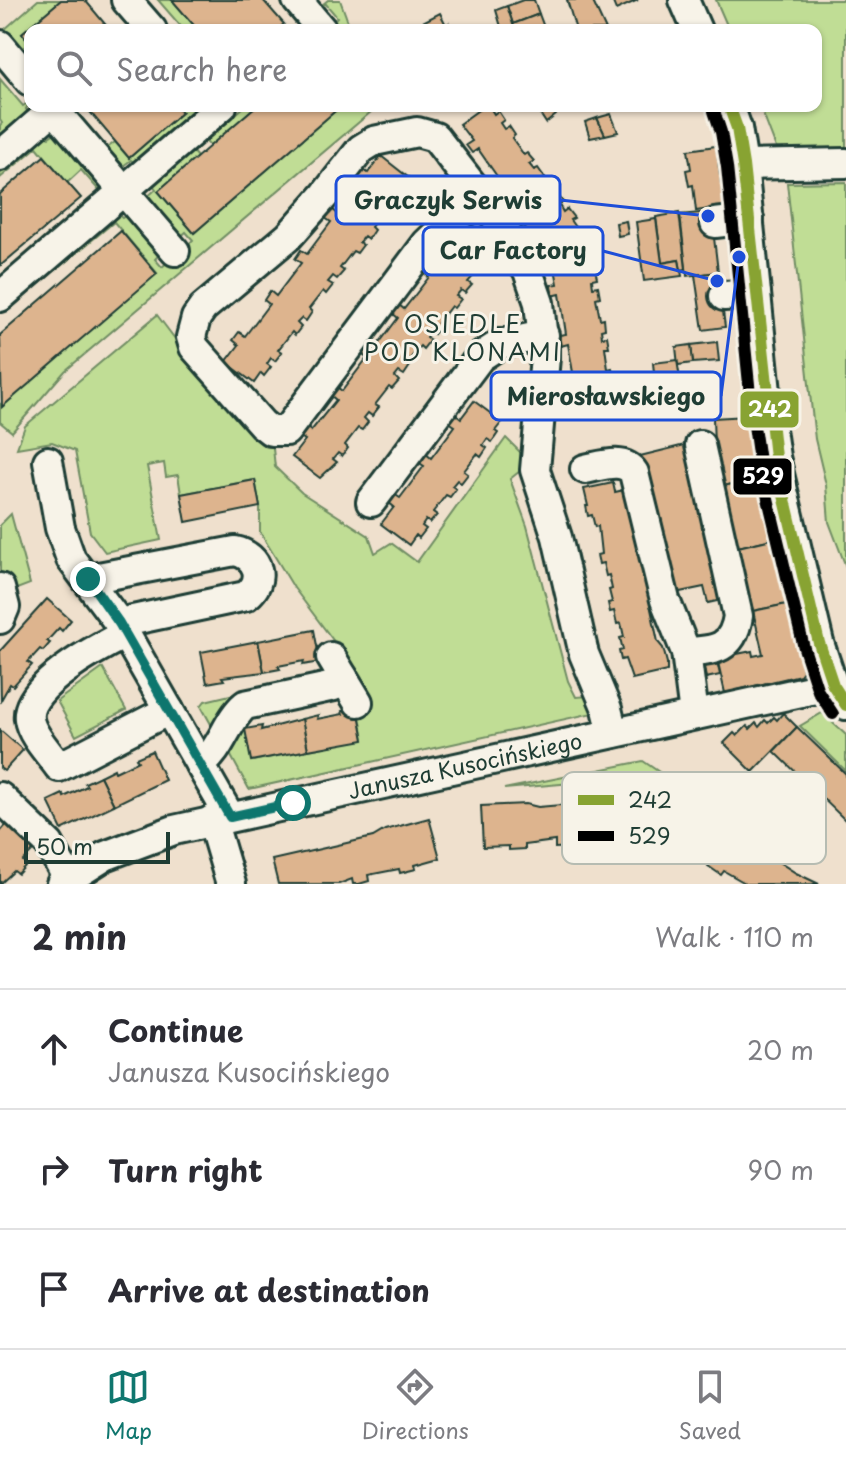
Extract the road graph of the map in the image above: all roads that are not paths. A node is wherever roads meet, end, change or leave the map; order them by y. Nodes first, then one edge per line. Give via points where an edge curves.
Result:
1 (126, 0) edge
2 (297, 0) edge
3 (684, 0) edge
4 (147, 24) edge
5 (313, 24) edge
6 (694, 24) edge
7 (0, 45) edge
8 (24, 74) edge
9 (48, 112) edge
10 (56, 112) edge
11 (214, 112) edge
12 (731, 112) edge
13 (0, 156) edge
14 (846, 163) edge
15 (743, 165) junction
16 (125, 190) junction
17 (483, 199) junction
18 (749, 219) junction
19 (715, 223) dead end
20 (175, 251) dead end
21 (756, 294) junction
22 (724, 296) dead end
23 (0, 297) edge
24 (544, 335) junction
25 (700, 445) dead end
26 (48, 461) dead end
27 (585, 469) dead end
28 (371, 502) dead end
29 (88, 579) junction
30 (0, 588) edge
31 (0, 619) edge
32 (122, 628) junction
33 (686, 652) junction
34 (840, 695) edge
35 (358, 702) dead end
36 (169, 710) junction
37 (694, 715) junction
38 (613, 733) junction
39 (200, 765) junction
40 (0, 797) edge
41 (221, 818) junction
42 (65, 882) edge
43 (231, 884) edge

1 - 4 street
2 - 5 street
3 - 6 street
7 - 8 street
9 - 13 street
10 - 16 street
11 - 16 street
12 - 15 street
14 - 15 street
15 - 18 street
16 - 20 street
16 - 23 street
17 - 17 street via 427,243 286,431 278,433 262,424 202,358 191,337 203,308 289,236 368,144 427,133 440,141
17 - 24 street via 528,271
18 - 19 street
18 - 21 street
21 - 22 street
21 - 34 street via 775,457 819,643
24 - 28 street via 500,344 480,357
24 - 38 street via 535,470 557,537 584,654
25 - 33 street via 738,616 734,633 721,647
26 - 29 street via 64,540
27 - 33 street via 624,463 634,473 665,600
29 - 32 street
29 - 32 street via 235,551 258,569 256,585 246,596
30 - 31 street via 5,607
32 - 36 street
32 - 36 street via 40,691 29,711 31,725 59,767
33 - 37 street
34 - 37 street, Janusza Kusocińskiego
35 - 39 street via 337,667 334,686 245,705
36 - 39 street
37 - 38 street, Janusza Kusocińskiego
38 - 41 street, Janusza Kusocińskiego
39 - 41 street
40 - 42 street via 49,844
41 - 42 street, Janusza Kusocińskiego via 133,843
41 - 43 street

